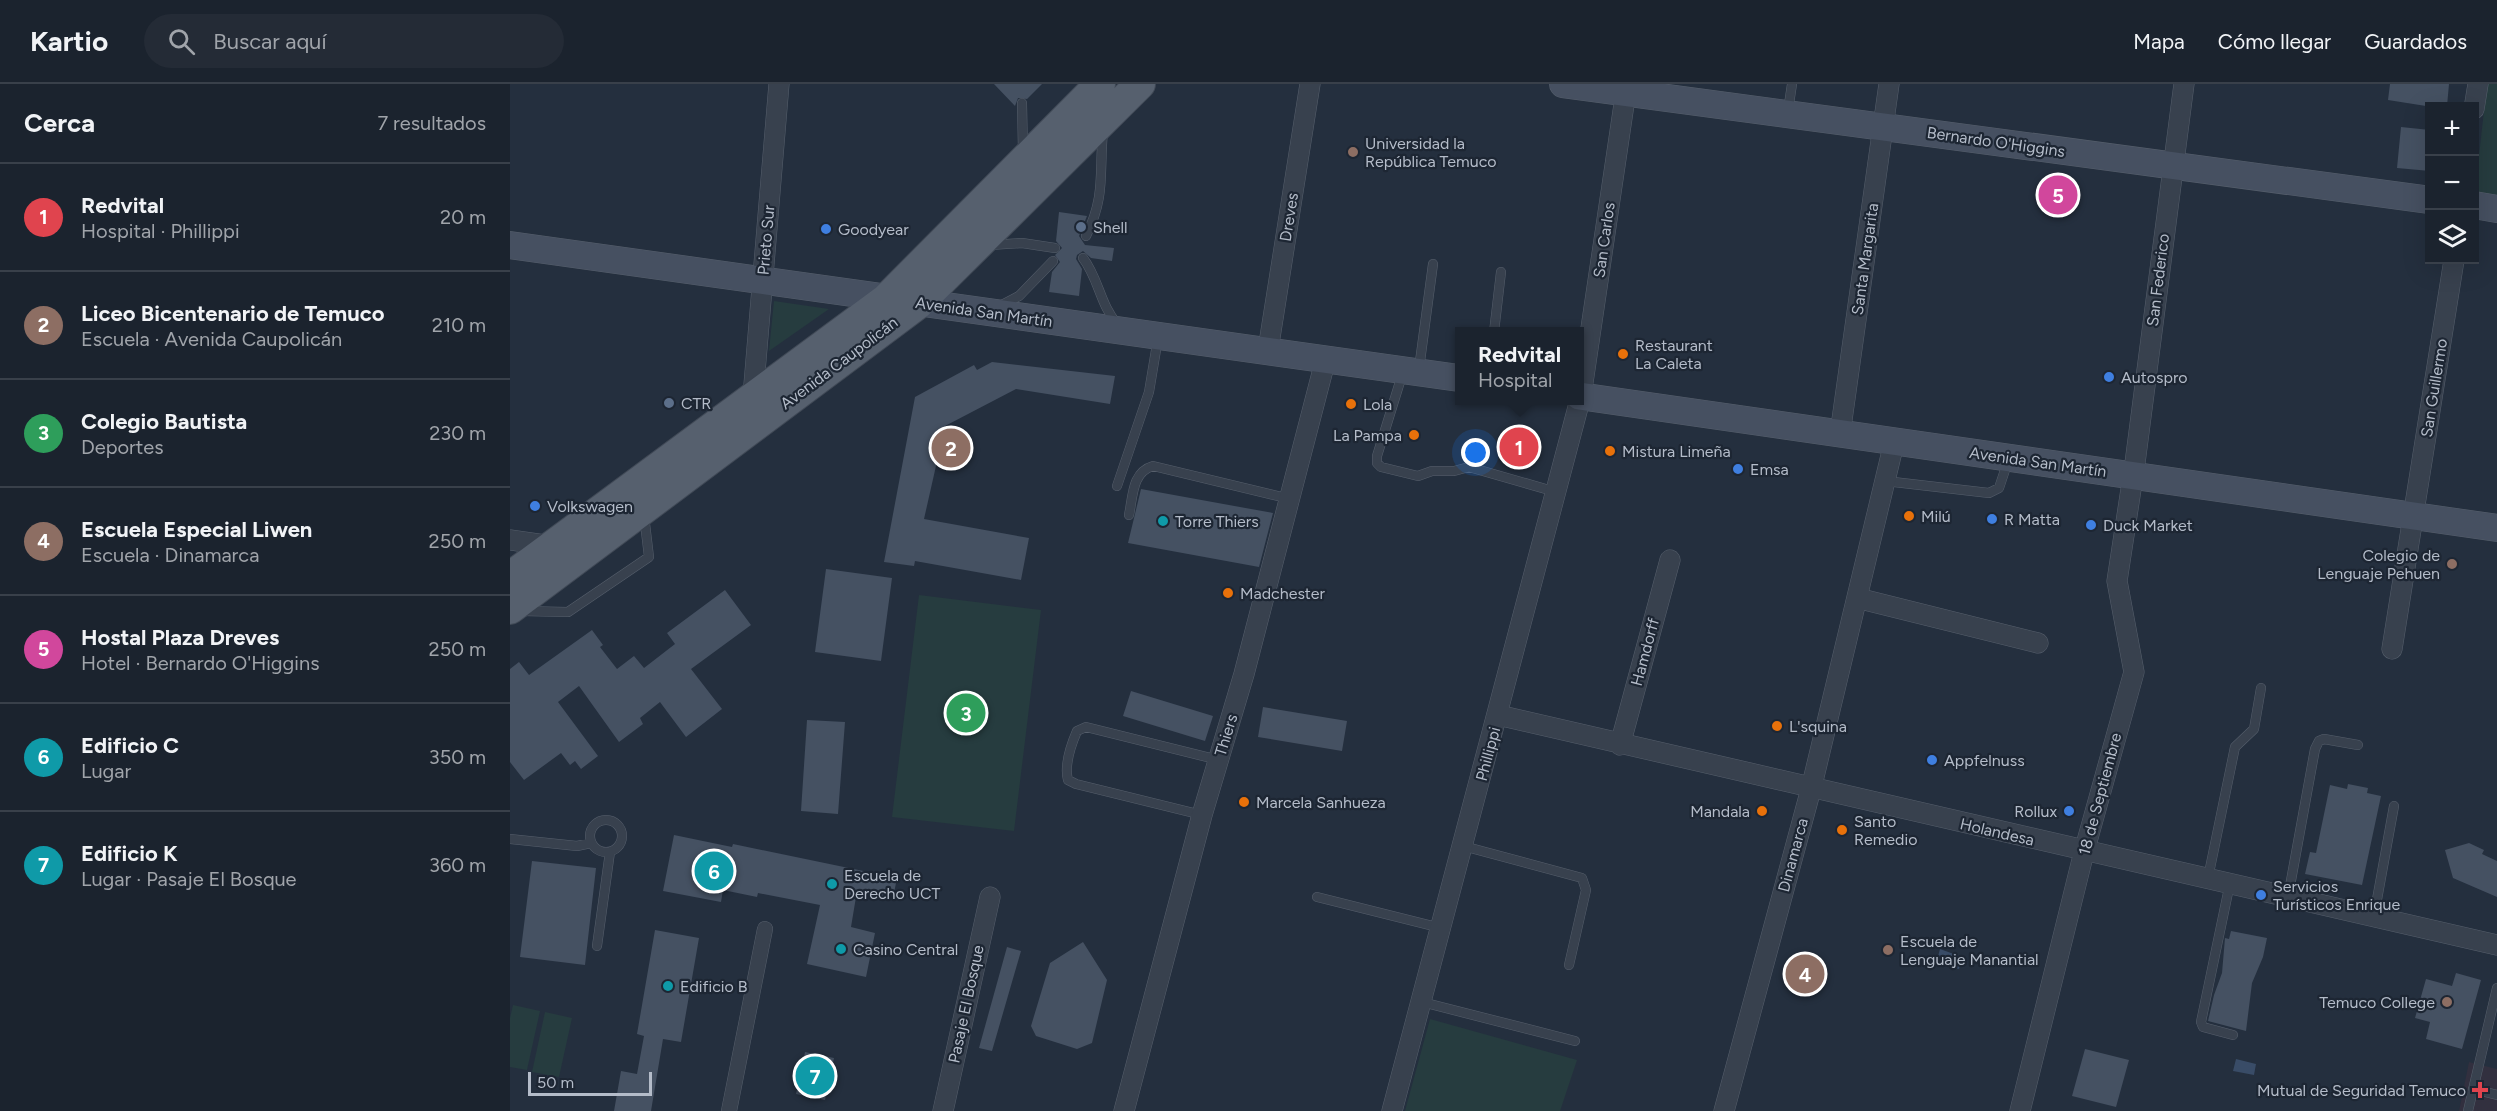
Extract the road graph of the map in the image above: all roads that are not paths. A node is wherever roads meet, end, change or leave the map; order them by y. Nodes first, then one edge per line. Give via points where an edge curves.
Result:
1 (779, 84) edge
2 (1100, 84) edge
3 (1140, 84) edge
4 (1310, 84) edge
5 (1563, 84) edge
6 (1792, 84) edge
7 (1889, 84) edge
8 (2184, 84) edge
9 (2478, 84) edge
10 (1626, 88) edge
11 (2476, 102) edge
12 (1022, 103) dead end
13 (1788, 114) junction
14 (1107, 118) junction
15 (1883, 127) junction
16 (1023, 162) junction
17 (2173, 166) junction
18 (2425, 199) edge
19 (2479, 206) edge
20 (2497, 208) edge
21 (1086, 236) dead end
22 (510, 245) edge
23 (979, 246) junction
24 (1055, 248) dead end
25 (1083, 258) dead end
26 (1053, 261) dead end
27 (1433, 264) dead end
28 (2453, 264) edge
29 (1501, 272) dead end
30 (763, 282) junction
31 (886, 299) junction
32 (918, 304) junction
33 (981, 312) junction
34 (1495, 327) edge
35 (1126, 331) junction
36 (1158, 335) junction
37 (1269, 351) junction
38 (1326, 358) junction
39 (1584, 369) edge
40 (1411, 371) junction
41 (1455, 377) edge
42 (753, 396) junction
43 (1584, 397) edge
44 (1578, 405) edge
45 (1840, 434) junction
46 (1894, 443) junction
47 (2008, 458) junction
48 (2133, 475) junction
49 (1885, 481) junction
50 (1117, 486) dead end
51 (1556, 492) junction
52 (1290, 499) junction
53 (644, 507) junction
54 (1129, 514) dead end
55 (2415, 516) junction
56 (2497, 528) edge
57 (510, 540) edge
58 (552, 546) junction
59 (1670, 560) dead end
60 (510, 577) edge
61 (1857, 598) junction
62 (510, 610) edge
63 (2037, 643) dead end
64 (2392, 649) dead end
65 (2261, 688) dead end
66 (1498, 715) junction
67 (1620, 745) junction
68 (2358, 745) dead end
69 (1219, 760) junction
70 (1811, 789) junction
71 (2394, 806) dead end
72 (1202, 815) junction
73 (510, 839) edge
74 (591, 843) junction
75 (1463, 846) junction
76 (610, 852) junction
77 (2084, 852) junction
78 (2208, 878) junction
79 (2230, 883) junction
80 (990, 897) dead end
81 (1317, 897) dead end
82 (2289, 897) junction
83 (2374, 916) junction
84 (1441, 928) junction
85 (765, 929) dead end
86 (2497, 945) edge
87 (597, 946) dead end
88 (1569, 965) dead end
89 (2497, 988) edge
90 (1422, 1002) junction
91 (2233, 1035) dead end
92 (1575, 1041) dead end
93 (2473, 1089) junction
94 (2497, 1095) edge
95 (729, 1111) edge
96 (943, 1111) edge
97 (1124, 1111) edge
98 (1392, 1111) edge
99 (1724, 1111) edge
100 (2020, 1111) edge
101 (2468, 1111) edge

1 - 30 street, Prieto Sur
2 - 16 main road, Avenida Caupolicán
3 - 14 main road, Avenida Caupolicán
4 - 37 street, Dreves
5 - 10 main road, Bernardo O'Higgins
6 - 13 lane
7 - 15 street, Santa Margarita
8 - 17 street, San Federico
9 - 11 street
10 - 13 main road, Bernardo O'Higgins
10 - 39 street, San Carlos
12 - 16 lane
13 - 15 main road, Bernardo O'Higgins
14 - 21 lane via 1100,199
14 - 23 main road, Avenida Caupolicán
15 - 17 main road, Bernardo O'Higgins
15 - 45 street, Santa Margarita
16 - 31 main road, Avenida Caupolicán
17 - 18 main road, Bernardo O'Higgins
17 - 48 street, San Federico
19 - 20 main road
22 - 30 main road, Avenida San Martín
23 - 24 lane via 1022,243
23 - 32 main road, Avenida Caupolicán
25 - 35 lane via 1096,280 1103,305
26 - 33 lane via 1019,296
27 - 40 lane
28 - 55 street, San Guillermo
29 - 34 lane
30 - 31 main road, Avenida San Martín
30 - 42 street, Prieto Sur
31 - 32 main road, Avenida San Martín
31 - 42 main road, Avenida Caupolicán
32 - 33 main road, Avenida San Martín
32 - 53 main road, Avenida Caupolicán
33 - 35 main road, Avenida San Martín
35 - 36 main road, Avenida San Martín
36 - 37 main road, Avenida San Martín
36 - 50 lane via 1149,392
37 - 38 main road, Avenida San Martín
38 - 40 main road, Avenida San Martín
38 - 52 street, Thiers
40 - 41 main road, Avenida San Martín
40 - 51 lane via 1377,456 1381,467 1418,476 1468,467
42 - 58 main road, Avenida Caupolicán
43 - 45 main road, Avenida San Martín
44 - 51 street, Phillippi
45 - 46 main road, Avenida San Martín
46 - 47 main road, Avenida San Martín
46 - 49 street, Dinamarca
47 - 48 main road, Avenida San Martín
47 - 49 lane via 2002,483 1989,493
48 - 55 main road, Avenida San Martín
48 - 77 street, 18 de Septiembre via 2117,581 2134,672
49 - 61 street, Dinamarca
51 - 66 street, Phillippi
52 - 54 lane via 1153,466 1144,468 1138,476
52 - 69 street, Thiers
53 - 62 main road, Avenida Caupolicán
53 - 62 lane via 649,557 568,612
55 - 56 main road, Avenida San Martín
55 - 64 street, San Guillermo
57 - 58 street
58 - 60 main road, Avenida Caupolicán
59 - 67 street, Hamdorff
61 - 63 street
61 - 70 street, Dinamarca
65 - 78 lane via 2254,729 2235,747
66 - 67 street, Holandesa
66 - 75 street, Phillippi
67 - 70 street, Holandesa
68 - 82 lane via 2324,739 2315,749
69 - 72 street, Thiers
69 - 72 lane via 1086,727 1077,731 1075,737 1066,772 1068,780
70 - 77 street, Holandesa
70 - 99 street, Dinamarca
71 - 83 lane
72 - 97 street, Thiers
73 - 74 lane via 577,846
74 - 76 lane via 597,850
74 - 76 lane via 589,834 596,823 614,822 622,839 616,850
75 - 84 street, Phillippi
75 - 88 lane via 1582,878 1586,890
76 - 87 lane
77 - 78 street, Holandesa
77 - 100 street, 18 de Septiembre
78 - 79 street, Holandesa
79 - 82 street, Holandesa
79 - 91 lane via 2200,1017 2203,1027
80 - 96 street, Pasaje El Bosque
81 - 84 lane
82 - 83 street, Holandesa
83 - 86 street, Holandesa
84 - 90 street, Phillippi
85 - 95 street
89 - 93 lane
90 - 92 lane
90 - 98 street, Phillippi
93 - 94 lane
93 - 101 lane

